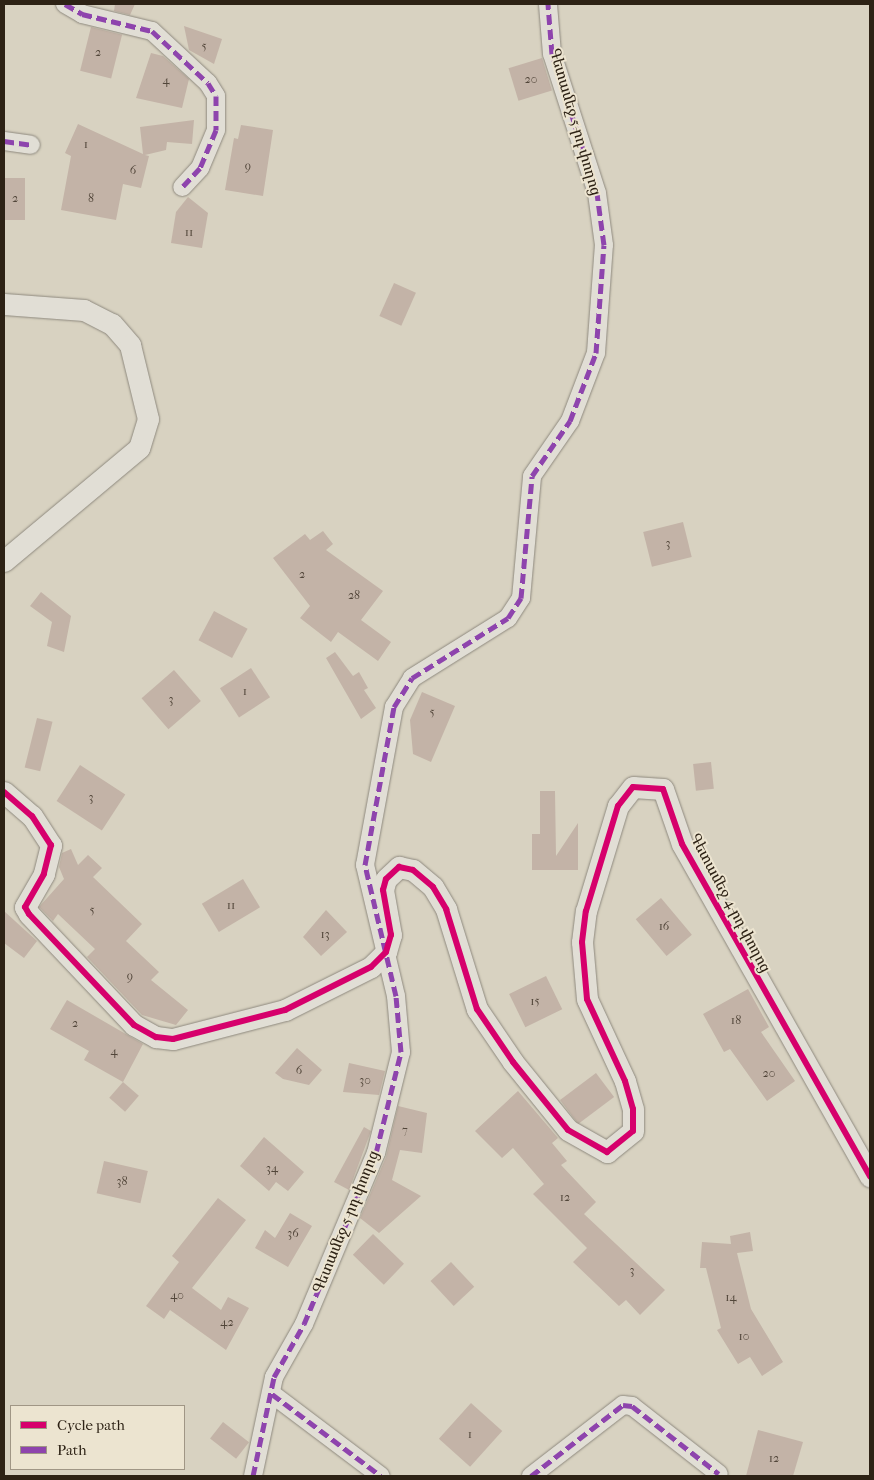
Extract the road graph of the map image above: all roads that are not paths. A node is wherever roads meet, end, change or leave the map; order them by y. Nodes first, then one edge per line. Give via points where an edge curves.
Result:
1 (65, 4) edge
2 (548, 4) edge
3 (4, 141) edge
4 (31, 145) dead end
5 (182, 187) dead end
6 (4, 304) edge
7 (4, 561) edge
8 (4, 792) edge
9 (386, 952) junction
10 (870, 1176) edge
11 (272, 1394) junction
12 (719, 1474) dead end
13 (253, 1476) edge
14 (381, 1476) edge
15 (531, 1476) edge

1 - 5 street via 82,14 152,31 208,83 216,96 216,130 200,168
2 - 9 street, Գետամեջ 5-րդ փողոց via 552,54 597,193 604,245 596,353 570,421 532,476 521,598 508,618 412,678 394,707 365,865
3 - 4 street
6 - 7 street via 84,310 112,324 130,345 148,419 139,448
8 - 9 street via 32,816 51,845 44,874 25,907 29,914 134,1025 156,1037 174,1039 284,1010 344,983
9 - 10 street, Գետամեջ 4-րդ փողոց via 391,935 383,890 386,879 399,867 413,870 433,887 446,909 477,1009 513,1062 568,1130 607,1152 633,1131 632,1109 625,1081 588,999 582,942 586,911 618,806 633,787 663,789 670,800 682,844
9 - 11 street, Գետամեջ 5-րդ փողոց via 396,996 401,1052 376,1153 304,1324 274,1377
11 - 13 street, Գետամեջ 5-րդ փողոց
11 - 14 street
12 - 15 street via 632,1406 623,1404

